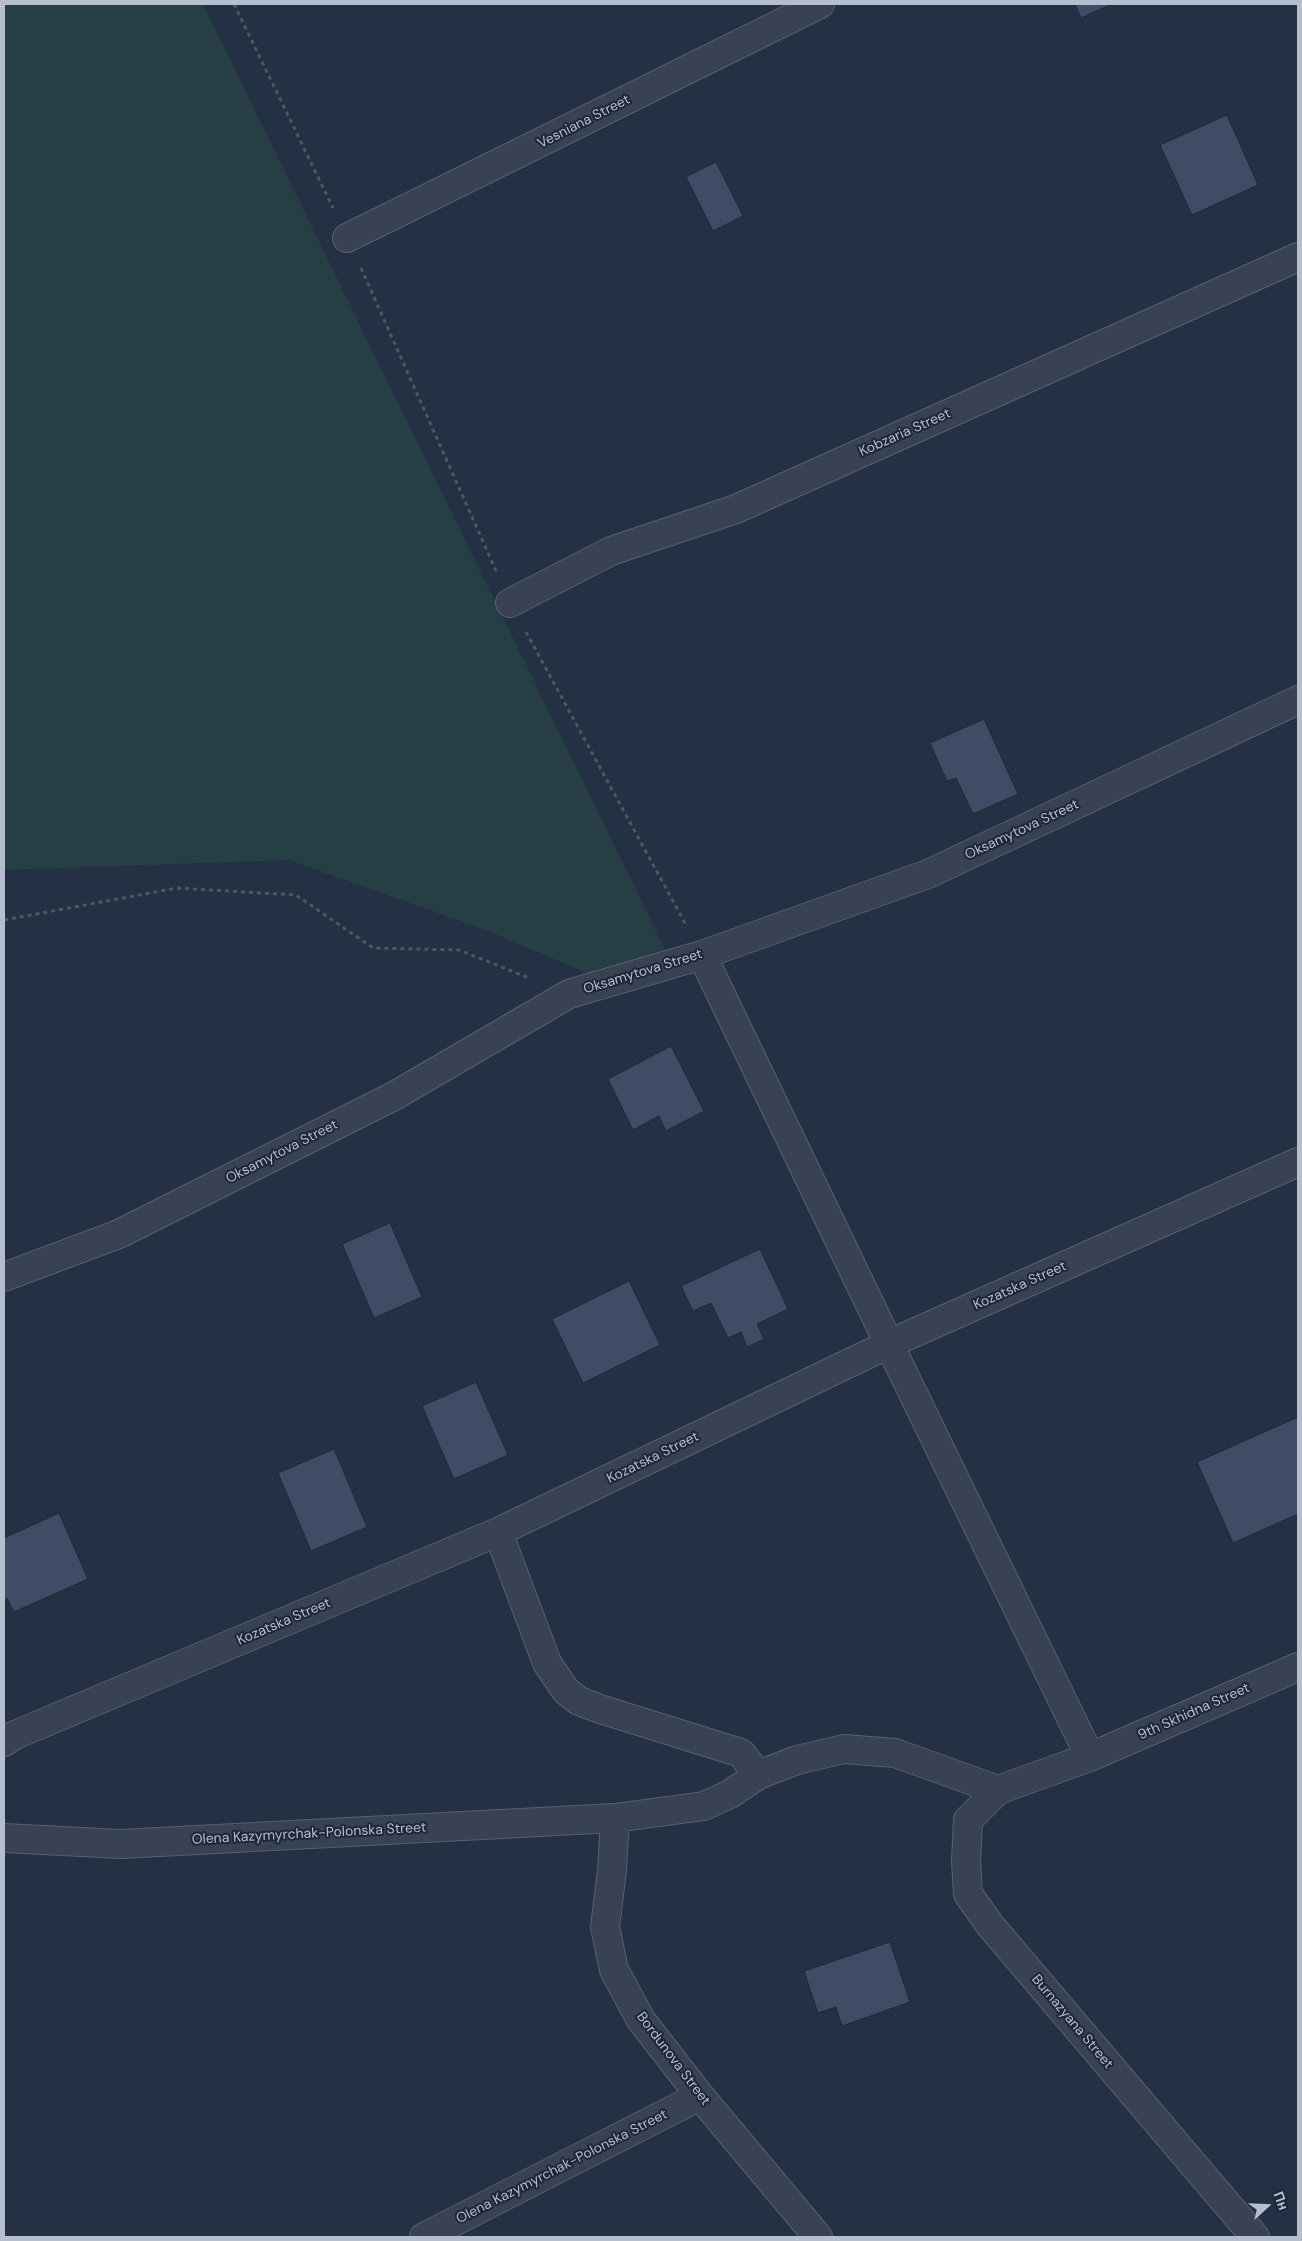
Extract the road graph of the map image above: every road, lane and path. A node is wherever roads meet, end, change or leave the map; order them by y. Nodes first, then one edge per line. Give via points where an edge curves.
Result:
1 (234, 4) edge
2 (820, 4) edge
3 (348, 238) junction
4 (1298, 257) edge
5 (510, 603) junction
6 (1298, 700) edge
7 (4, 920) edge
8 (702, 955) junction
9 (569, 994) junction
10 (1298, 1162) edge
11 (4, 1277) edge
12 (889, 1344) junction
13 (498, 1532) junction
14 (1297, 1669) edge
15 (4, 1742) edge
16 (1090, 1757) junction
17 (758, 1775) junction
18 (998, 1790) junction
19 (615, 1818) junction
20 (4, 1838) edge
21 (700, 2096) junction
22 (424, 2237) edge
23 (818, 2237) edge
24 (1255, 2237) edge

1 - 3 path
2 - 3 street, Vesniana Street
3 - 5 path
4 - 5 street, Kobzaria Street via 736,509 612,551
5 - 8 path
6 - 8 street, Oksamytova Street via 928,874
7 - 9 path via 177,888 296,895 373,948 459,950
8 - 9 street, Oksamytova Street
8 - 12 street
9 - 11 street, Oksamytova Street via 394,1096 119,1234
10 - 12 street, Kozatska Street
12 - 13 street, Kozatska Street
12 - 16 street
13 - 15 street, Kozatska Street
13 - 17 street via 547,1663 566,1691 578,1702 741,1753
14 - 16 street, 9th Skhidna Street
16 - 18 street, 9th Skhidna Street
17 - 18 street, Olena Kazymyrchak-Polonska Street via 797,1760 844,1749 895,1753
17 - 19 street, Olena Kazymyrchak-Polonska Street via 730,1794 704,1806
18 - 24 street, Burnazyana Street via 968,1820 968,1894 990,1925
19 - 20 street, Olena Kazymyrchak-Polonska Street via 121,1844
19 - 21 street, Bordunova Street via 605,1927 614,1970 641,2020
21 - 22 street, Olena Kazymyrchak-Polonska Street
21 - 23 street, Bordunova Street

